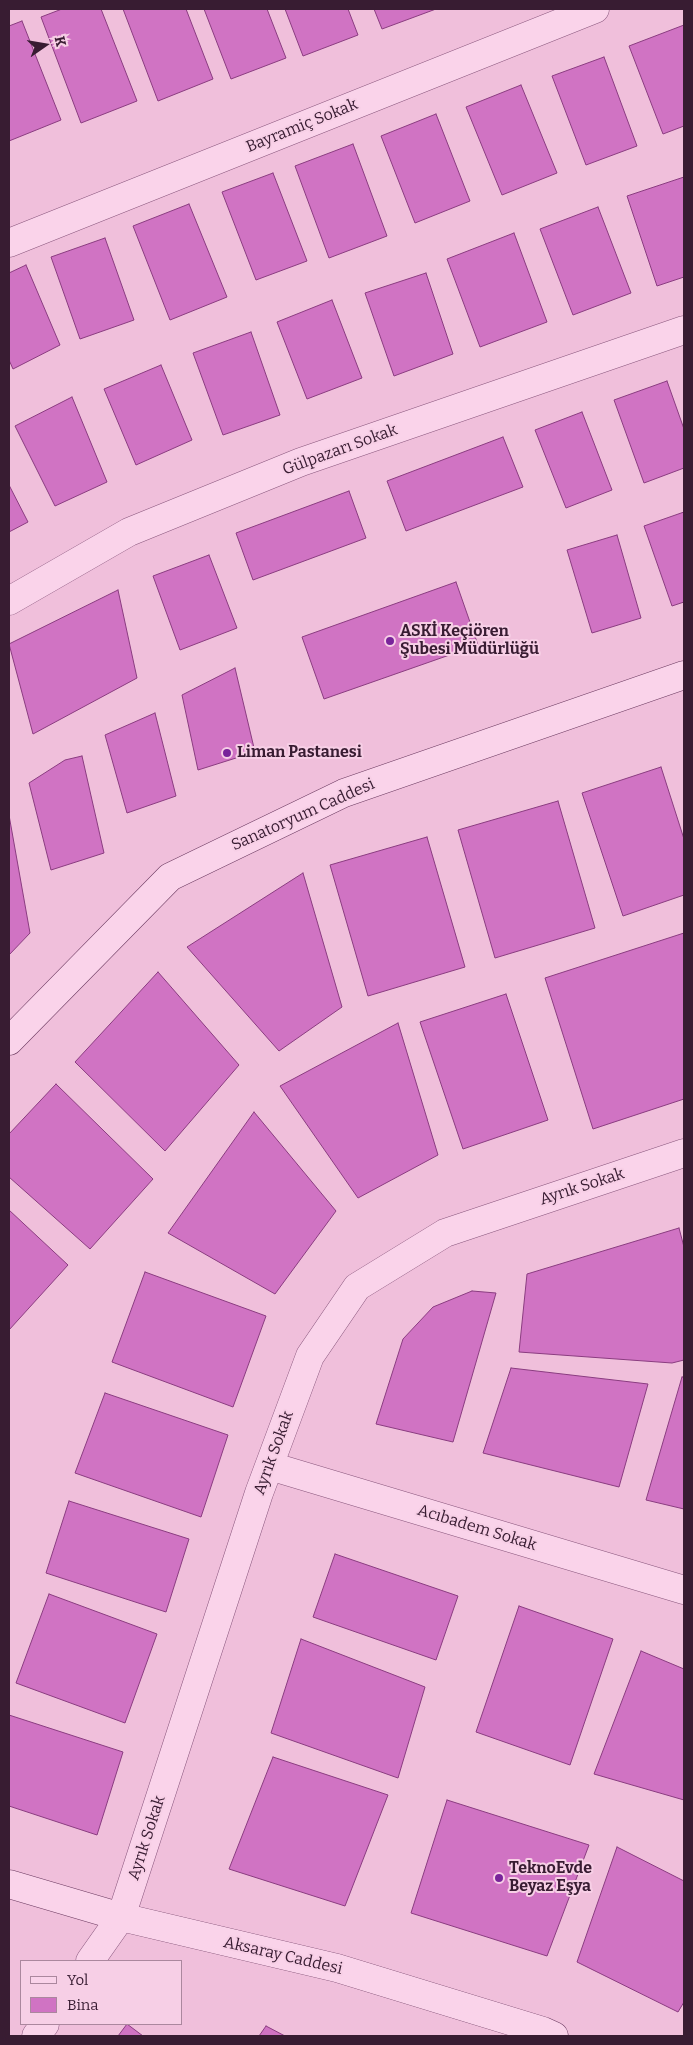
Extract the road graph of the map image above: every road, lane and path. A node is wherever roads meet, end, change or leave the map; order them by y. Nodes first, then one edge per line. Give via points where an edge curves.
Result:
1 (596, 9) edge
2 (9, 243) edge
3 (684, 330) edge
4 (9, 601) edge
5 (684, 676) edge
6 (9, 1041) edge
7 (684, 1153) edge
8 (270, 1466) junction
9 (684, 1590) edge
10 (9, 1884) edge
11 (121, 1918) junction
12 (91, 1960) edge
13 (44, 2025) edge
14 (36, 2036) edge
15 (554, 2036) edge

1 - 2 street, Bayramiç Sokak
3 - 4 street, Gülpazarı Sokak via 301,462 129,532
5 - 6 street, Sanatoryum Caddesi via 344,793 170,877
7 - 8 street, Ayrık Sokak via 445,1233 357,1287 310,1356
8 - 9 street, Acıbadem Sokak
8 - 11 street, Ayrık Sokak
10 - 11 street, Aksaray Caddesi
11 - 12 street, Ayrık Sokak
11 - 15 street, Aksaray Caddesi via 337,1968
13 - 14 street

